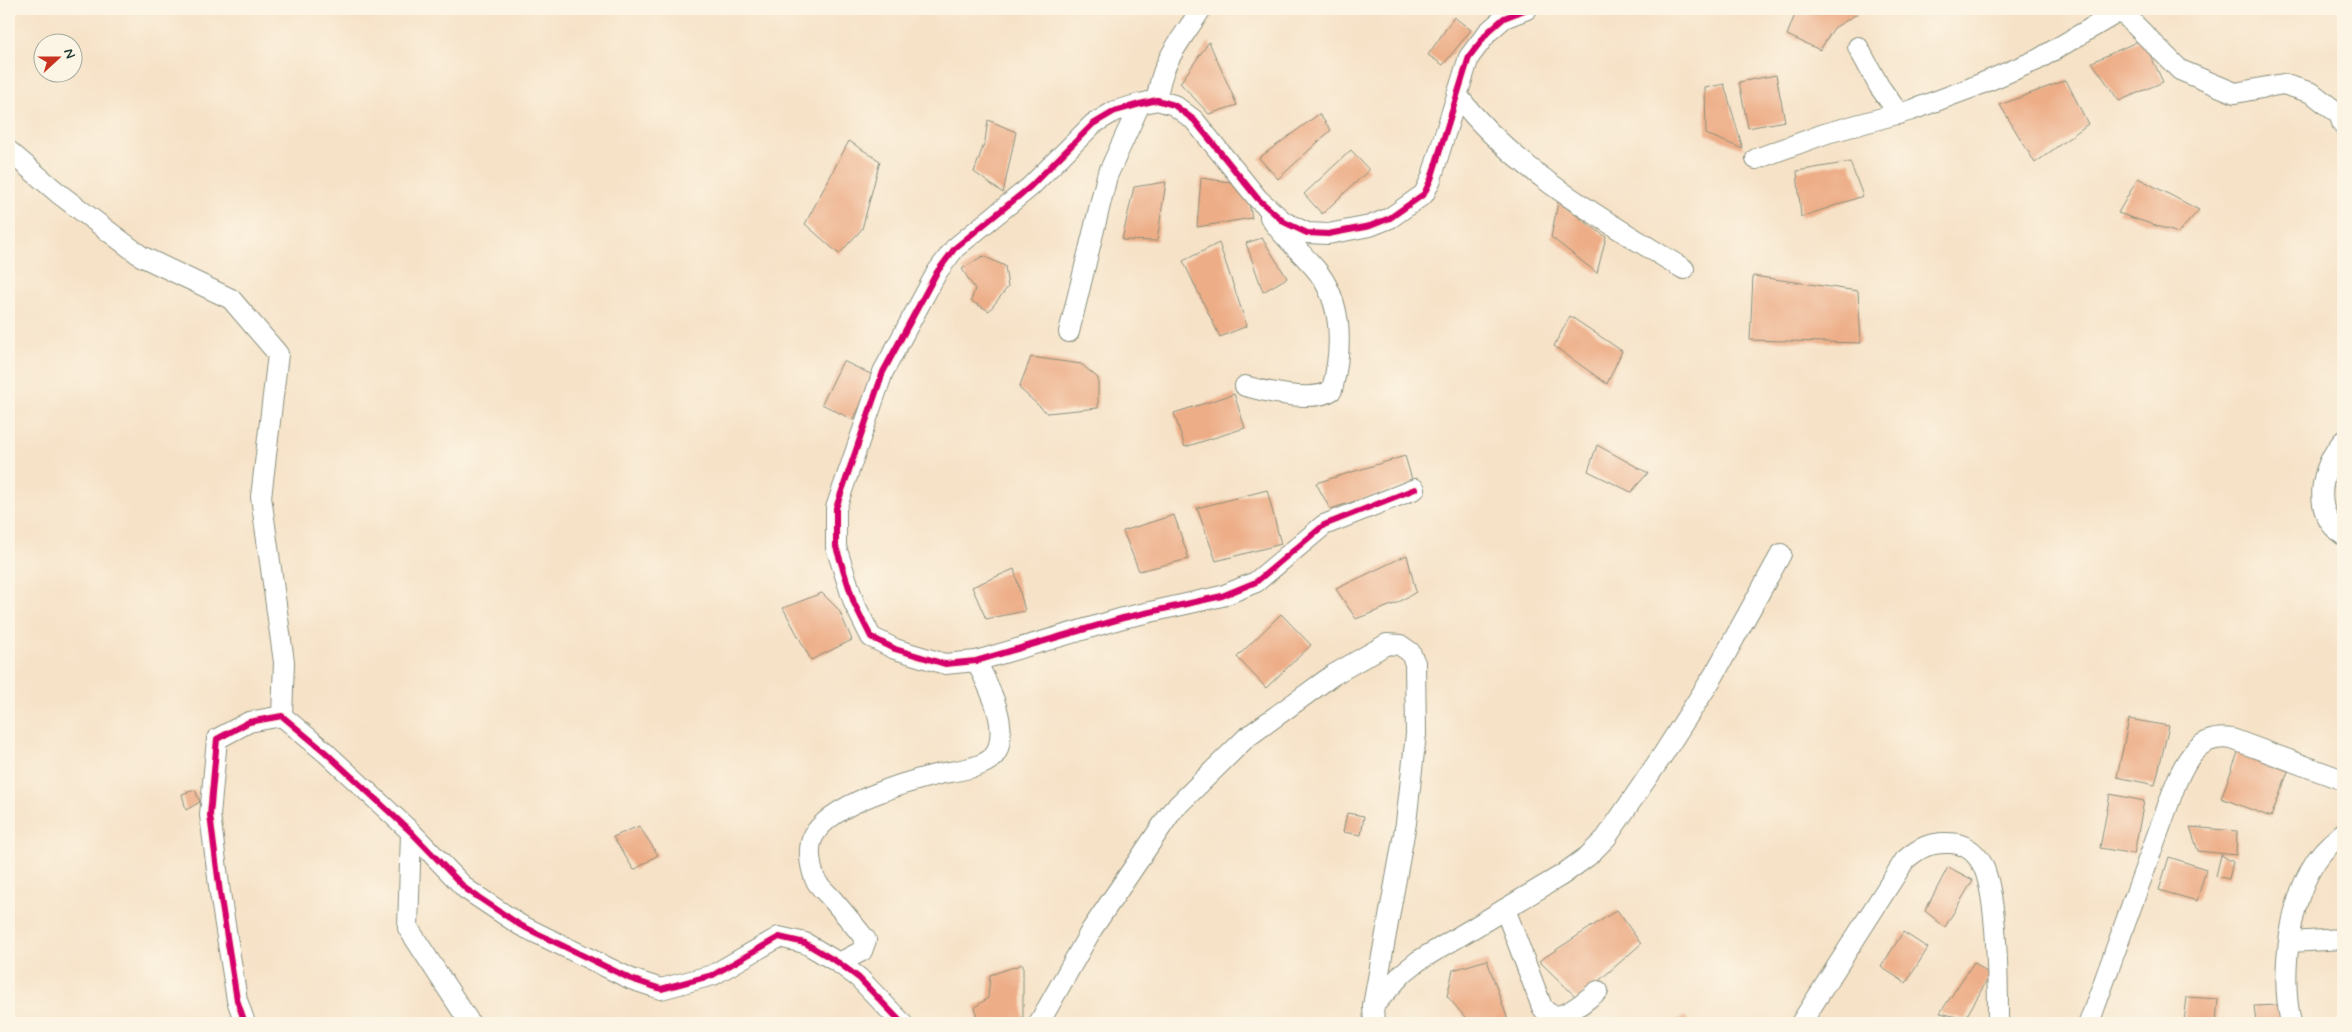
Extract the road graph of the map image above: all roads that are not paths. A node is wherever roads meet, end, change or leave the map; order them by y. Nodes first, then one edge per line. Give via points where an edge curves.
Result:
1 (1201, 9) edge
2 (1526, 9) edge
3 (2120, 10) edge
4 (1858, 47) dead end
5 (1457, 95) junction
6 (1148, 102) junction
7 (1899, 114) junction
8 (2343, 125) edge
9 (9, 151) edge
10 (1756, 159) dead end
11 (1258, 199) junction
12 (1684, 269) dead end
13 (1069, 332) dead end
14 (1246, 386) dead end
15 (2343, 441) edge
16 (1415, 489) dead end
17 (2343, 534) edge
18 (1781, 554) dead end
19 (976, 661) junction
20 (282, 716) junction
21 (2343, 780) edge
22 (411, 832) junction
23 (2343, 833) edge
24 (1505, 909) junction
25 (2343, 939) edge
26 (2290, 942) junction
27 (839, 963) junction
28 (1598, 991) dead end
29 (1373, 1014) edge
30 (245, 1023) edge
31 (470, 1023) edge
32 (902, 1023) edge
33 (1039, 1023) edge
34 (1801, 1023) edge
35 (1998, 1023) edge
36 (2089, 1023) edge
37 (2291, 1023) edge

1 - 6 street via 1172,52
2 - 5 street via 1504,18 1488,32 1469,57
3 - 7 street via 2037,60
3 - 8 street via 2180,70 2236,93 2283,84 2312,93 2338,114
4 - 7 street
5 - 11 street via 1424,194 1390,218 1370,226 1328,234 1307,233 1284,222
5 - 12 street via 1497,141 1558,189
6 - 11 street via 1174,105 1194,120
6 - 13 street via 1107,176
6 - 19 street via 1115,111 1093,124 1030,188 955,248 937,272 884,372 836,508 836,548 854,603 872,637 896,649 945,664
7 - 10 street via 1827,133
9 - 20 street via 58,193 142,256 231,298 278,354 261,496 284,662
11 - 14 street via 1281,235 1318,272 1330,292 1339,328 1339,352 1332,390 1327,394 1310,396 1269,392
15 - 17 street via 2324,473 2322,493 2326,514 2334,529
16 - 19 street via 1324,525 1256,582 1230,592 1123,618
18 - 24 street via 1714,675 1606,838 1562,875
19 - 27 street via 996,704 1000,737 993,757 981,764 936,774 854,802 833,815 814,835 809,859 816,880 866,940 862,950
20 - 22 street
20 - 30 street via 248,722 217,739 210,815 238,1000
21 - 36 street via 2232,739 2220,737 2192,752 2176,782
22 - 27 street via 466,889 520,925 631,979 661,989 713,975 779,936 805,943
22 - 31 street via 408,928
23 - 26 street via 2321,853 2308,873 2296,903
24 - 28 street via 1547,1014 1556,1017 1565,1014
24 - 29 street via 1418,961 1403,973
25 - 26 street
26 - 37 street via 2287,980
27 - 32 street via 859,978
29 - 33 street via 1406,823 1416,734 1415,663 1410,652 1400,645 1386,644 1333,674 1246,738 1172,810 1092,929
34 - 35 street via 1905,860 1932,842 1944,842 1959,843 1974,853 1988,880 1995,932

